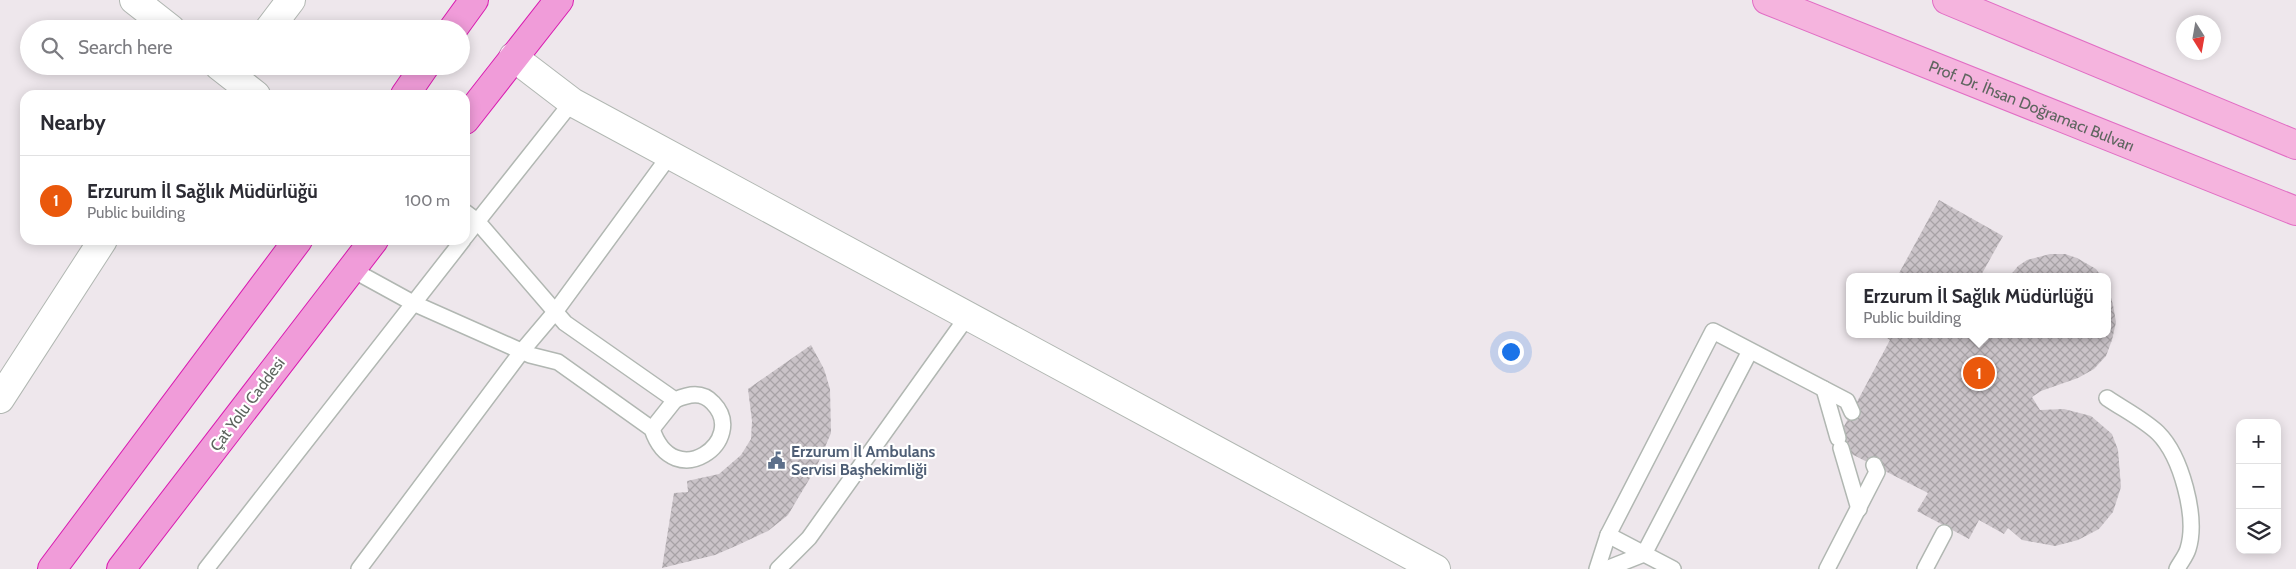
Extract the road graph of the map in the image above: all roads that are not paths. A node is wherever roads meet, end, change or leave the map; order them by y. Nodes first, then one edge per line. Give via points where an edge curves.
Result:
1 (134, 0) edge
2 (291, 0) edge
3 (474, 0) edge
4 (559, 0) edge
5 (1767, 0) edge
6 (1947, 0) edge
7 (160, 20) edge
8 (276, 20) edge
9 (460, 20) edge
10 (513, 57) junction
11 (419, 75) edge
12 (227, 76) edge
13 (248, 90) edge
14 (409, 90) edge
15 (572, 102) junction
16 (470, 113) edge
17 (2296, 145) edge
18 (670, 155) junction
19 (2296, 211) edge
20 (471, 217) edge
21 (100, 245) edge
22 (294, 245) edge
23 (370, 245) edge
24 (459, 245) edge
25 (351, 269) junction
26 (413, 303) junction
27 (555, 312) junction
28 (967, 317) junction
29 (522, 351) junction
30 (1750, 351) junction
31 (1824, 389) junction
32 (2107, 398) dead end
33 (0, 399) edge
34 (675, 400) junction
35 (1852, 412) dead end
36 (652, 429) junction
37 (1874, 465) dead end
38 (1859, 509) junction
39 (1944, 533) dead end
40 (1608, 535) junction
41 (1644, 554) junction
42 (52, 569) edge
43 (121, 569) edge
44 (206, 569) edge
45 (359, 569) edge
46 (778, 569) edge
47 (1436, 569) edge
48 (1597, 569) edge
49 (1606, 569) edge
50 (1673, 569) edge
51 (1827, 569) edge
52 (1925, 569) edge
53 (2177, 569) edge

1 - 7 street
2 - 8 street
3 - 9 highway
4 - 10 highway
5 - 19 main road, Prof. Dr. İhsan Doğramacı Bulvarı
6 - 17 main road
10 - 15 street
10 - 16 highway
11 - 14 highway
12 - 13 street
15 - 18 street
15 - 20 lane
18 - 27 lane
18 - 28 street
20 - 27 lane
21 - 33 street
22 - 42 highway
23 - 25 highway, Çat Yolu Caddesi
24 - 26 lane
25 - 26 lane
25 - 43 highway, Çat Yolu Caddesi
26 - 29 lane
26 - 44 lane
27 - 29 lane
27 - 34 lane via 565,323
28 - 46 lane via 809,538
28 - 47 street
29 - 36 lane via 558,362
29 - 45 lane
30 - 31 lane
30 - 40 lane via 1713,331
30 - 41 lane
31 - 35 lane via 1847,401
31 - 38 lane
32 - 53 lane via 2158,433 2178,465 2186,490 2190,527 2188,548
34 - 36 lane
34 - 36 lane via 698,394 709,398 721,416 718,443 702,457 680,460 663,450
37 - 38 lane via 1877,472
38 - 51 lane
39 - 52 lane
40 - 41 lane
40 - 48 lane
41 - 49 lane
41 - 50 lane

